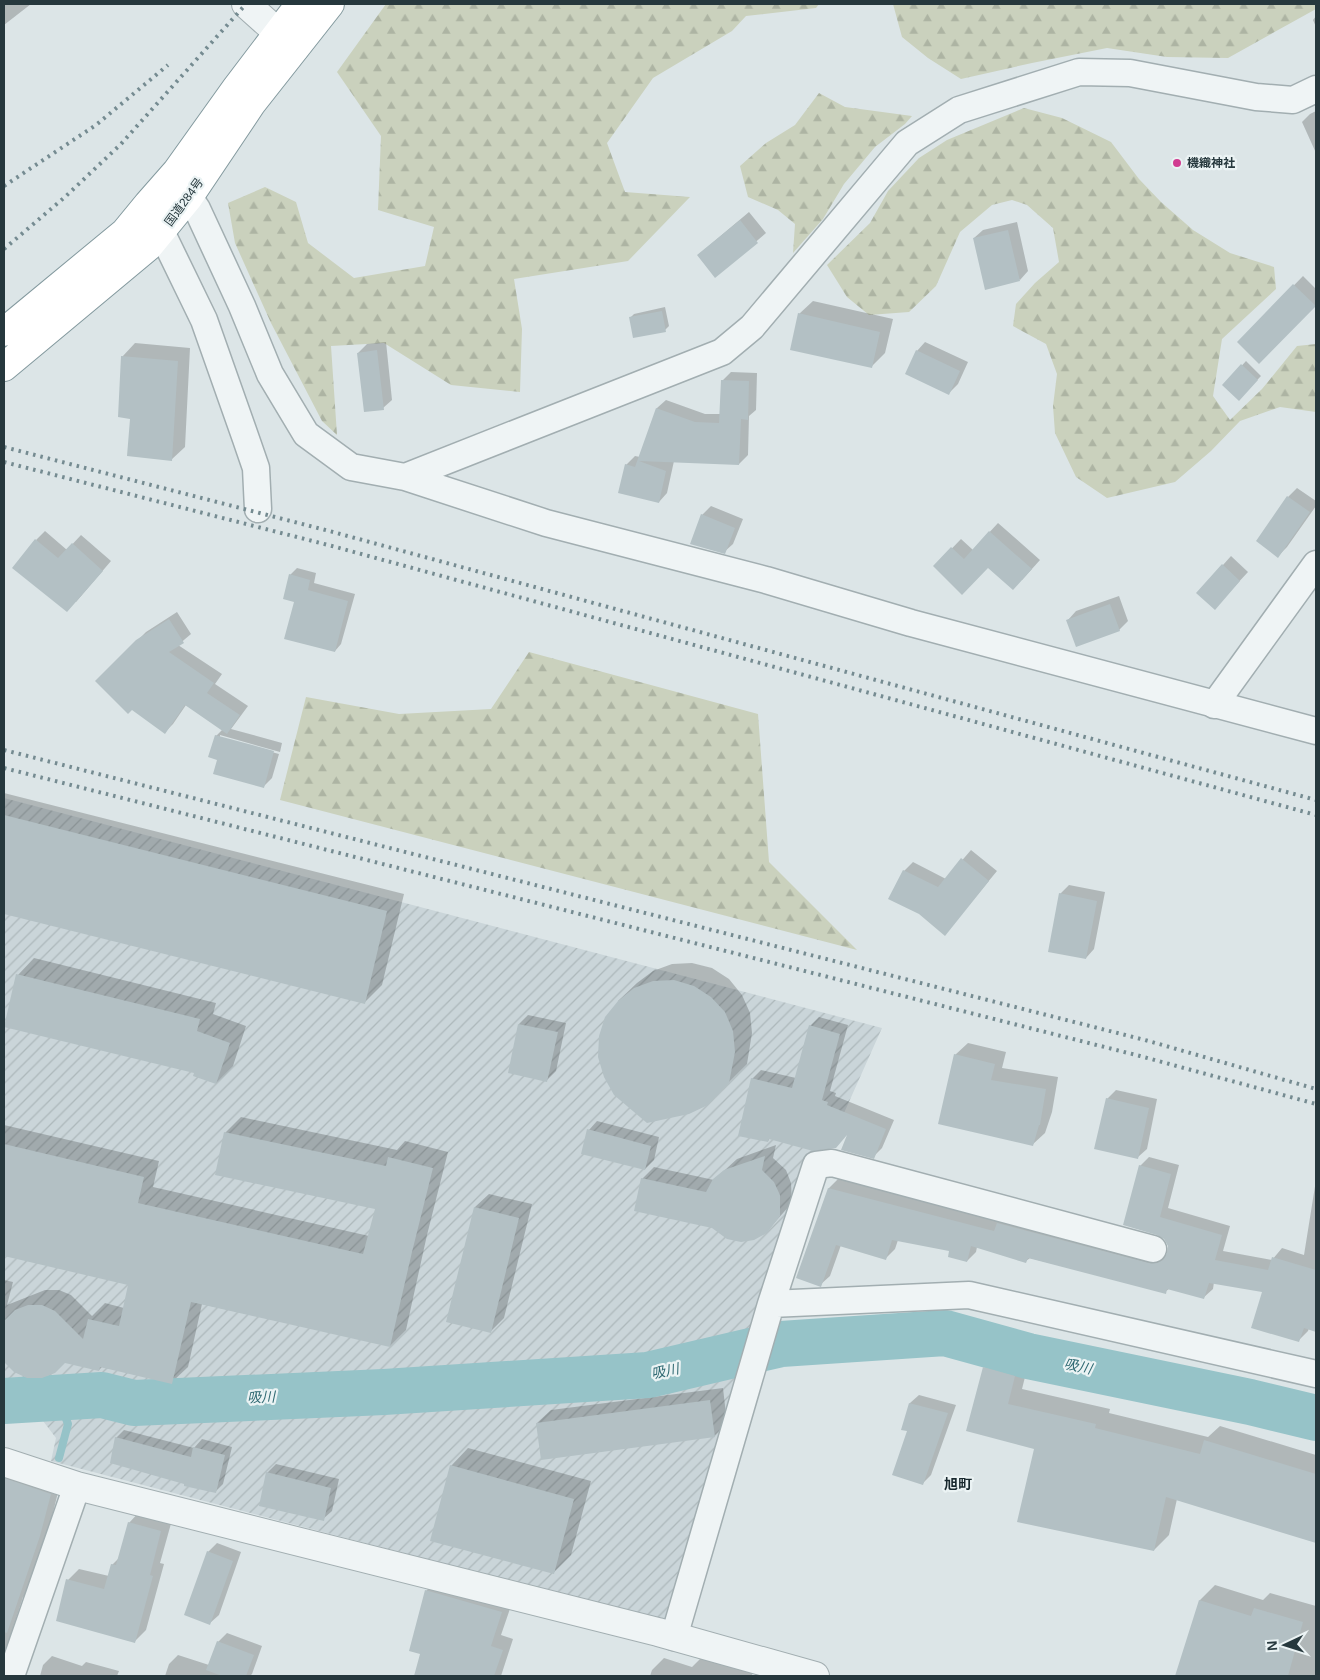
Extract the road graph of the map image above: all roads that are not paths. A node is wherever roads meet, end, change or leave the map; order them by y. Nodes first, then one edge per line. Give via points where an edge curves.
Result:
1 (246, 4) edge
2 (300, 4) edge
3 (330, 4) edge
4 (287, 41) junction
5 (1316, 89) edge
6 (177, 171) junction
7 (189, 197) junction
8 (148, 204) junction
9 (161, 232) junction
10 (4, 332) edge
11 (4, 367) edge
12 (405, 477) junction
13 (258, 509) dead end
14 (1316, 564) edge
15 (1214, 705) junction
16 (1316, 731) edge
17 (1153, 1249) dead end
18 (768, 1314) junction
19 (1316, 1374) edge
20 (4, 1462) edge
21 (77, 1486) junction
22 (674, 1637) junction
23 (11, 1676) edge
24 (815, 1676) edge

1 - 4 street
2 - 4 highway, 国道284号
3 - 4 highway, 国道284号
4 - 6 highway, 国道284号 via 237,88
4 - 7 highway, 国道284号 via 252,103
5 - 12 street via 1293,100 1256,97 1130,73 1079,72 959,110 907,143 752,327 722,352
6 - 7 street
6 - 8 highway, 国道284号
7 - 9 highway, 国道284号
7 - 12 street via 198,208 270,374 306,434 351,467
8 - 9 street
8 - 10 highway, 国道284号 via 125,232
9 - 11 highway, 国道284号 via 148,247
9 - 13 street via 204,320 246,439 256,468
12 - 15 street via 546,523 766,580
14 - 15 street
15 - 16 street
17 - 18 street via 832,1163 816,1165
18 - 19 street via 969,1295
18 - 22 street
20 - 21 street
21 - 22 street
21 - 23 street
22 - 24 street

